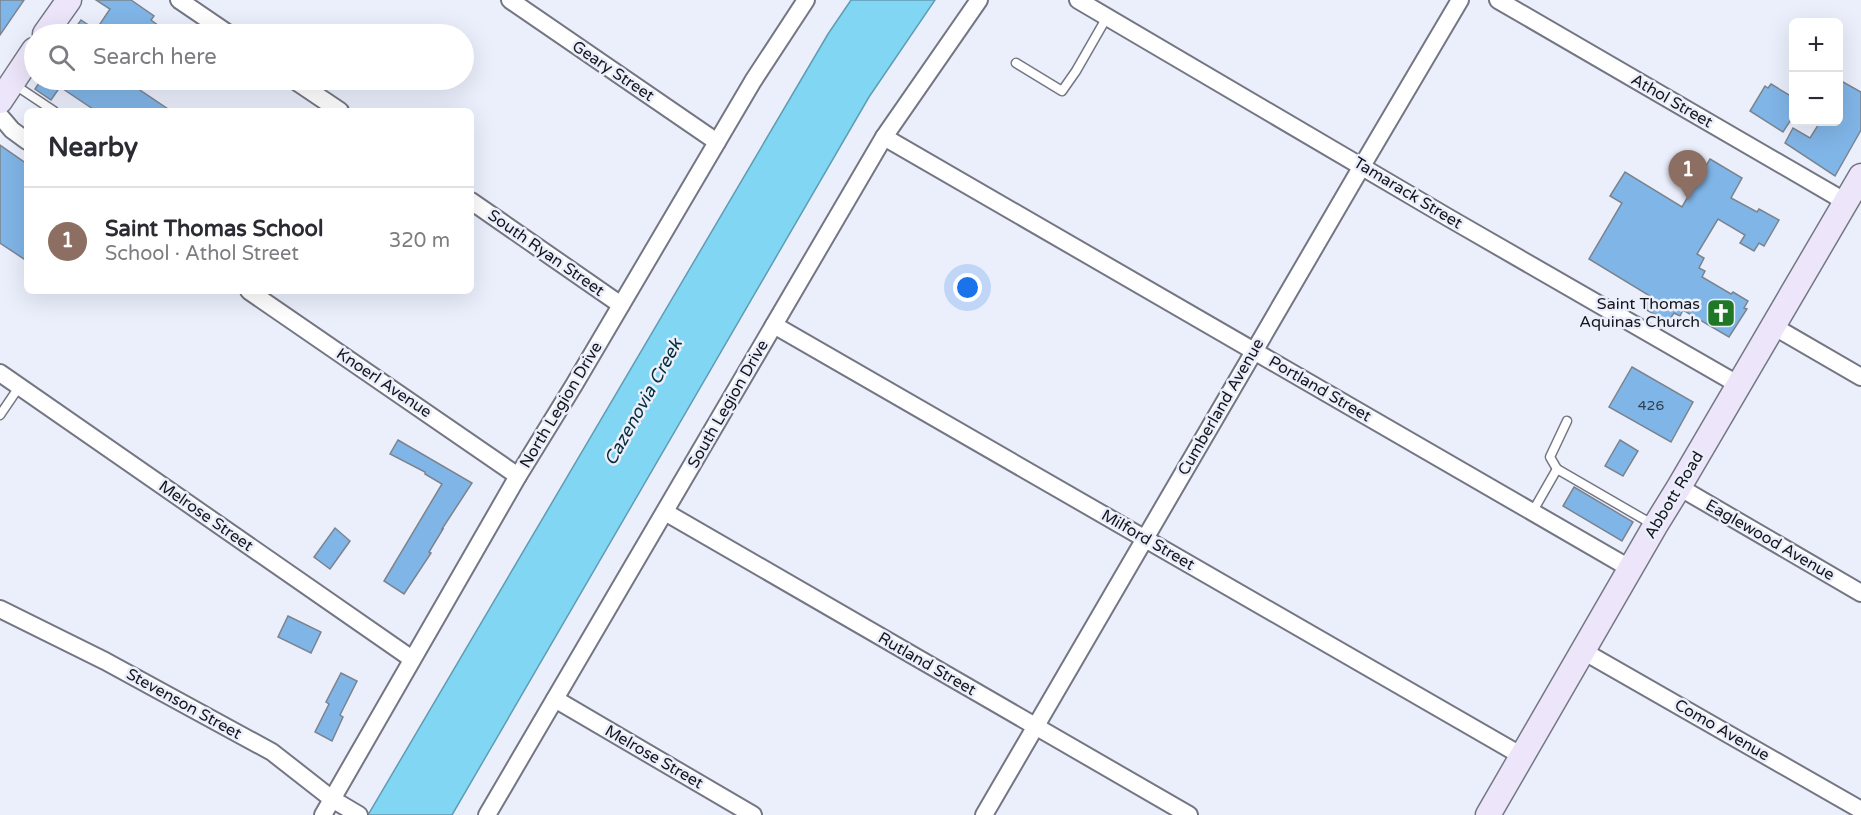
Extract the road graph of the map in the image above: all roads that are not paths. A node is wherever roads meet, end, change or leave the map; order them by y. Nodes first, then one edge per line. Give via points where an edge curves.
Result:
1 (69, 0) edge
2 (179, 0) edge
3 (510, 0) edge
4 (806, 0) edge
5 (979, 0) edge
6 (1078, 0) edge
7 (1460, 0) edge
8 (1498, 0) edge
9 (1107, 17) junction
10 (52, 24) edge
11 (214, 24) edge
12 (1016, 63) dead end
13 (24, 65) edge
14 (309, 90) edge
15 (6, 92) edge
16 (46, 108) edge
17 (336, 108) edge
18 (0, 116) edge
19 (884, 137) junction
20 (24, 139) edge
21 (717, 142) junction
22 (1362, 166) junction
23 (1861, 176) edge
24 (1846, 202) junction
25 (474, 203) edge
26 (253, 294) edge
27 (621, 305) junction
28 (774, 325) junction
29 (1773, 326) junction
30 (1254, 351) junction
31 (0, 373) edge
32 (1861, 377) edge
33 (1739, 385) junction
34 (20, 387) junction
35 (0, 415) edge
36 (1567, 421) dead end
37 (1557, 468) junction
38 (518, 476) junction
39 (1679, 487) junction
40 (665, 512) junction
41 (1533, 512) junction
42 (1655, 526) junction
43 (1145, 538) junction
44 (1631, 569) junction
45 (1861, 593) edge
46 (0, 609) edge
47 (1583, 651) junction
48 (412, 659) junction
49 (555, 699) junction
50 (1036, 727) junction
51 (1522, 756) junction
52 (346, 807) edge
53 (1861, 810) edge
54 (1490, 814) edge
55 (323, 815) edge
56 (487, 815) edge
57 (753, 815) edge
58 (984, 815) edge
59 (1189, 815) edge

1 - 10 street
2 - 11 street
3 - 21 street, Geary Street
4 - 21 street, North Legion Drive
5 - 19 street, South Legion Drive
6 - 9 street, Tamarack Street
7 - 22 street, Cumberland Avenue
8 - 24 street, Athol Street
9 - 12 lane via 1062,91
9 - 22 street, Tamarack Street
13 - 15 street
14 - 17 street
15 - 16 lane
18 - 20 street
19 - 28 street, South Legion Drive
19 - 30 street, Portland Street
21 - 27 street, North Legion Drive
22 - 30 street, Cumberland Avenue
22 - 33 street, Tamarack Street
23 - 24 street, Abbott Road
24 - 29 street, Abbott Road
25 - 27 street, South Ryan Street
26 - 38 street, Knoerl Avenue
27 - 38 street, North Legion Drive
28 - 40 street, South Legion Drive
28 - 43 street, Milford Street
29 - 32 street
29 - 33 street, Abbott Road
30 - 41 street, Portland Street
30 - 43 street, Cumberland Avenue
31 - 34 street, Melrose Street
33 - 39 street, Abbott Road
34 - 35 lane
34 - 48 street, Melrose Street
36 - 37 lane via 1550,457
37 - 41 lane
37 - 42 lane
38 - 48 street, North Legion Drive
39 - 42 street, Abbott Road
39 - 45 street, Eaglewood Avenue
40 - 49 street, South Legion Drive
40 - 50 street, Rutland Street
41 - 44 street, Portland Street
42 - 44 street, Abbott Road
43 - 50 street, Cumberland Avenue
43 - 51 street, Milford Street
44 - 47 street, Abbott Road
46 - 52 street, Stevenson Street via 272,752
47 - 51 street, Abbott Road
47 - 53 street, Como Avenue
48 - 52 street, North Legion Drive
49 - 56 street, South Legion Drive
49 - 57 street, Melrose Street
50 - 58 street, Cumberland Avenue
50 - 59 street, Rutland Street
51 - 54 street, Abbott Road
52 - 55 street, North Legion Drive

